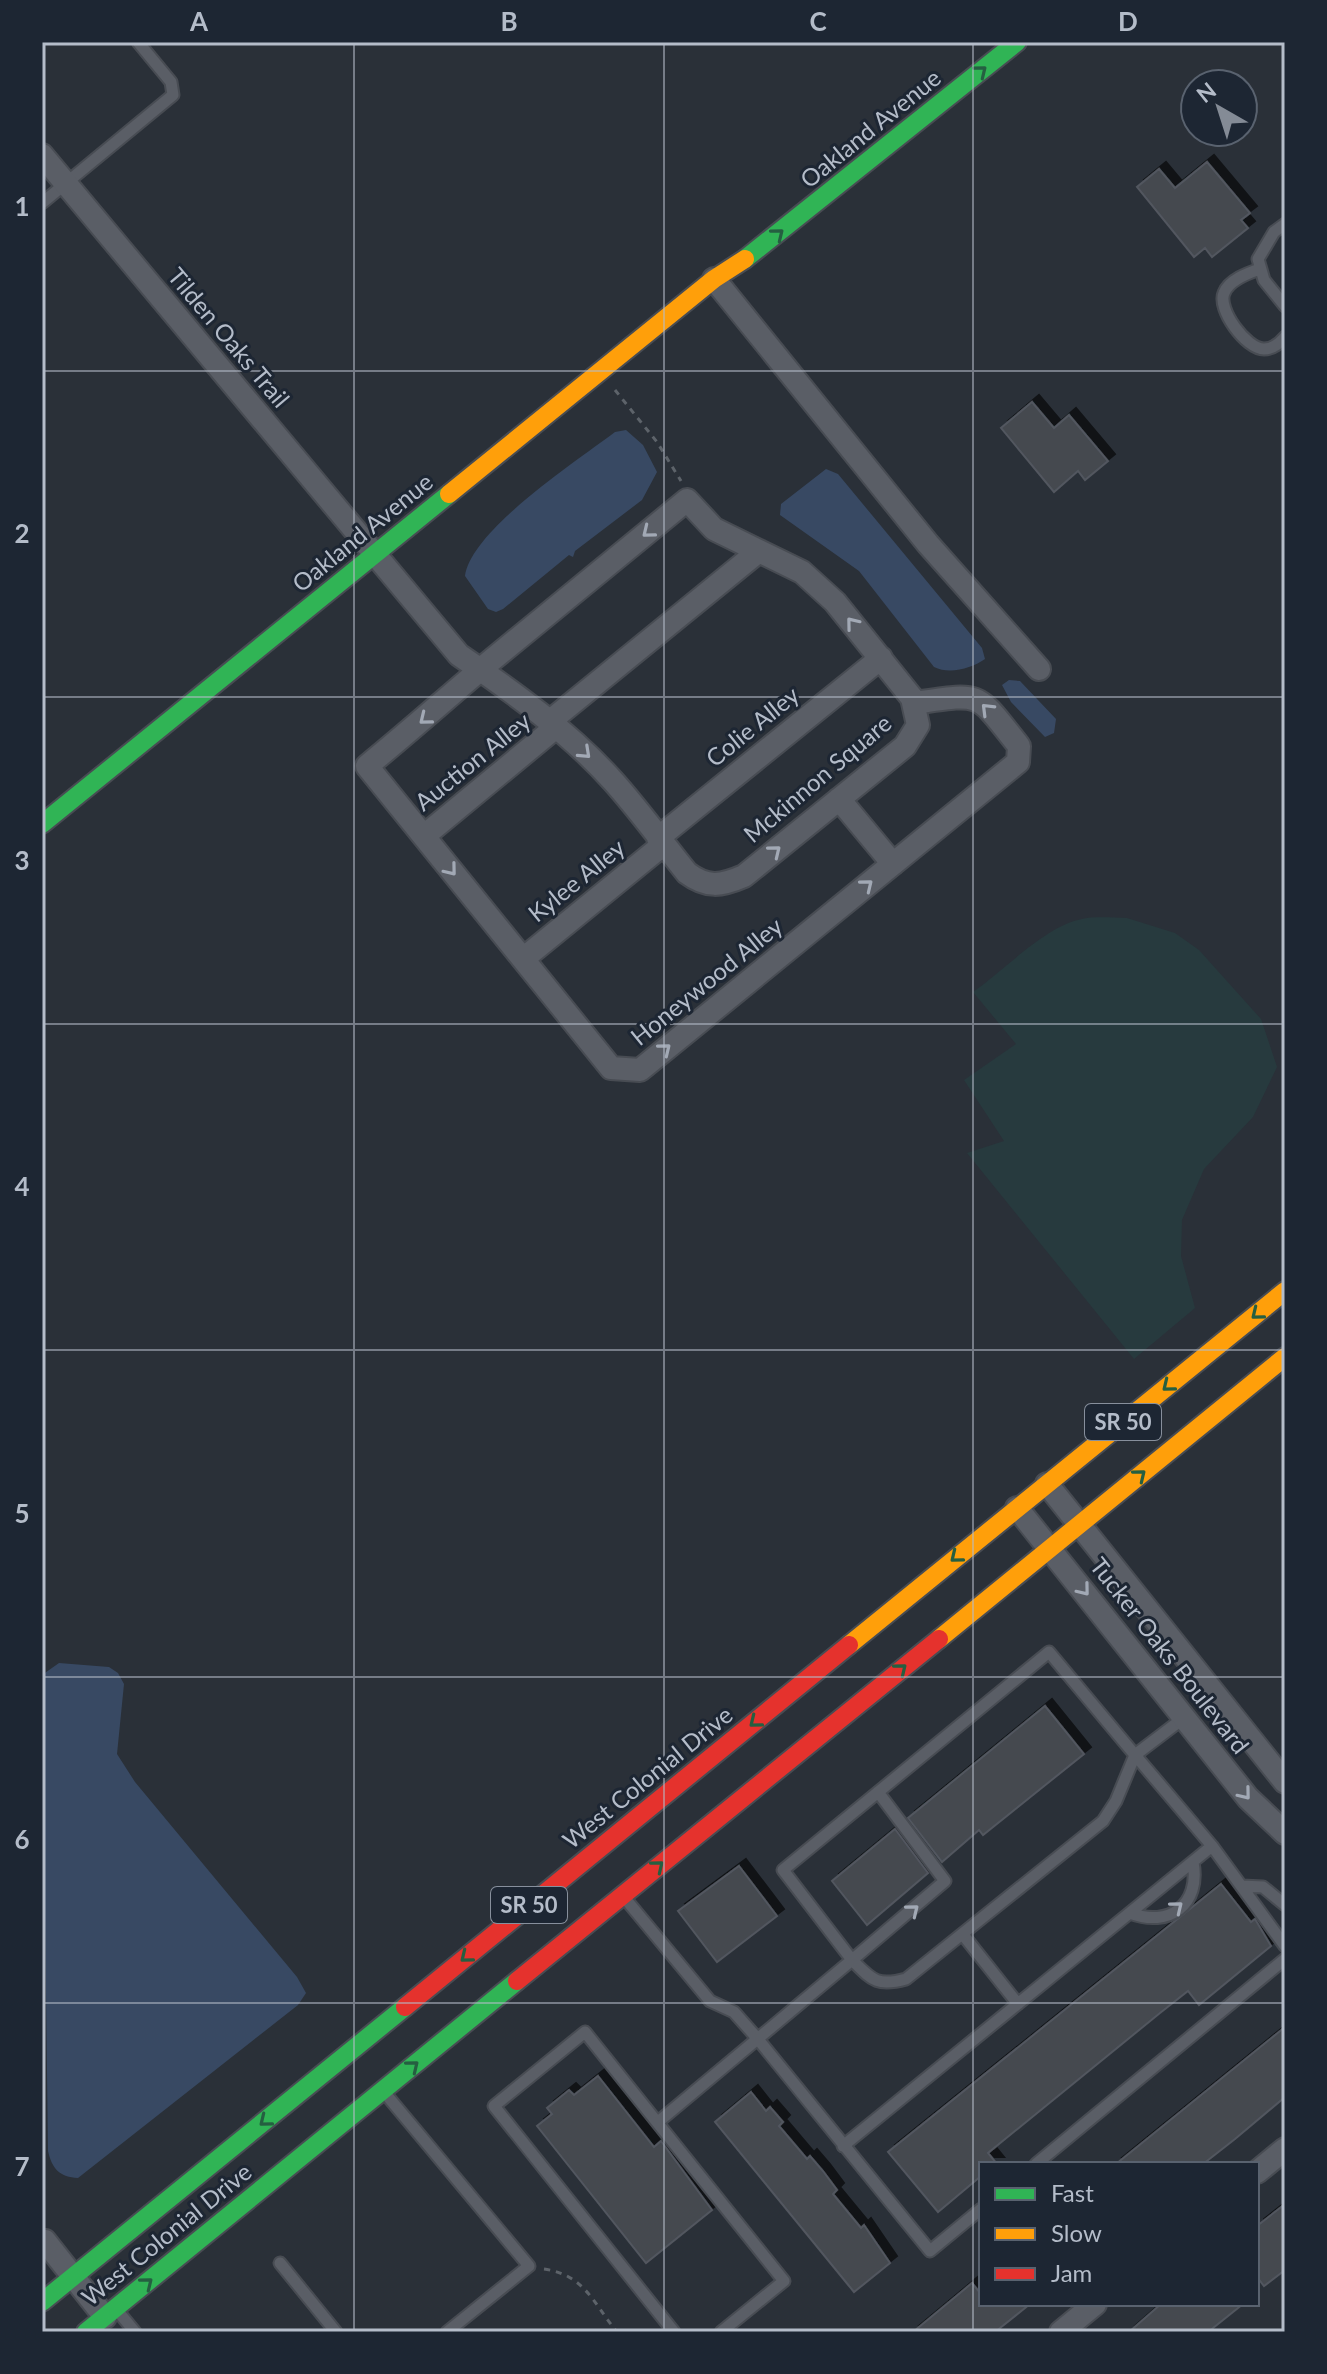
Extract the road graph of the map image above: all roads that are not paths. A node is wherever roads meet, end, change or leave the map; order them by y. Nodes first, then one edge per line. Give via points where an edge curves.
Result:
1 (138, 42) edge
2 (987, 42) edge
3 (1017, 42) edge
4 (42, 155) edge
5 (66, 183) junction
6 (42, 203) edge
7 (1285, 224) edge
8 (1260, 269) junction
9 (714, 279) junction
10 (1285, 306) edge
11 (1285, 337) edge
12 (759, 551) junction
13 (376, 552) junction
14 (881, 658) junction
15 (1039, 669) dead end
16 (480, 670) junction
17 (914, 703) junction
18 (553, 724) junction
19 (839, 799) junction
20 (42, 824) edge
21 (424, 836) junction
22 (661, 841) junction
23 (893, 864) junction
24 (523, 959) junction
25 (1285, 1291) edge
26 (1285, 1357) edge
27 (1047, 1484) junction
28 (1017, 1508) junction
29 (1079, 1524) junction
30 (1049, 1548) junction
31 (1216, 1693) junction
32 (1185, 1717) junction
33 (1135, 1755) junction
34 (1285, 1782) edge
35 (878, 1792) junction
36 (1285, 1833) edge
37 (1212, 1846) junction
38 (1193, 1862) junction
39 (1242, 1886) junction
40 (622, 1895) junction
41 (1285, 1905) edge
42 (1130, 1913) junction
43 (964, 1936) junction
44 (1284, 1941) edge
45 (1285, 1959) edge
46 (852, 1960) junction
47 (1018, 2004) junction
48 (757, 2038) junction
49 (383, 2090) junction
50 (658, 2122) junction
51 (843, 2146) junction
52 (1285, 2149) edge
53 (1038, 2162) edge
54 (1259, 2170) edge
55 (979, 2211) edge
56 (45, 2241) dead end
57 (280, 2263) dead end
58 (73, 2277) junction
59 (42, 2302) edge
60 (1093, 2306) edge
61 (110, 2312) junction
62 (1068, 2328) edge
63 (86, 2332) edge
64 (135, 2332) edge
65 (336, 2332) edge
66 (447, 2332) edge
67 (674, 2332) edge
68 (721, 2332) edge

1 - 5 lane via 171,82 173,95
2 - 9 main road, Oakland Avenue via 756,228
9 -> 3 main road, Oakland Avenue via 768,243
4 - 5 street, Tilden Oaks Trail
5 - 6 lane
5 - 13 street, Tilden Oaks Trail
7 - 8 lane via 1258,259
8 - 10 lane
8 - 11 lane via 1230,284 1223,294 1224,310 1253,345 1264,349
9 - 13 main road, Oakland Avenue
9 - 15 street via 928,544
14 -> 12 street, Mckinnon Square via 835,602 802,572
12 -> 16 street, Mckinnon Square via 714,529 687,500
12 - 18 street, Auction Alley
13 - 16 street, Mckinnon Square via 459,655
13 - 20 main road, Oakland Avenue
14 - 17 street, Mckinnon Square
14 - 22 street, Colie Alley
16 - 18 street, Mckinnon Square
16 -> 21 street, Honeywood Alley via 367,766
17 - 19 street, Mckinnon Square via 918,725 905,746
23 -> 17 street, Honeywood Alley via 1018,762 1019,746 982,700 962,696
18 - 21 street, Auction Alley
18 -> 22 street, Mckinnon Square via 613,781
22 -> 19 street, Mckinnon Square via 703,884 725,884 744,876
19 - 23 street
21 -> 24 street, Honeywood Alley
22 - 24 street, Kylee Alley
24 -> 23 street, Honeywood Alley via 611,1068 640,1070
25 -> 27 main road, West Colonial Drive / SR 50
29 -> 26 main road, West Colonial Drive / SR 50
27 - 28 main road, West Colonial Drive / SR 50
27 - 29 street, Tucker Oaks Boulevard
28 - 30 street, Tucker Oaks Boulevard
28 -> 58 main road, West Colonial Drive / SR 50
29 - 30 main road, West Colonial Drive / SR 50
29 - 31 street, Tucker Oaks Boulevard
30 -> 32 street, Tucker Oaks Boulevard
40 -> 30 main road, West Colonial Drive / SR 50
31 - 32 street
31 - 34 street, Tucker Oaks Boulevard
32 - 33 lane
32 -> 36 street, Tucker Oaks Boulevard via 1248,1798
33 - 35 lane via 1049,1652
33 - 37 lane
33 - 43 lane via 1103,1821
46 -> 35 lane via 945,1881
35 - 46 lane via 783,1870
37 - 38 lane
37 - 39 lane
38 - 42 lane
42 -> 38 lane via 1158,1919 1183,1905 1195,1884
39 - 41 lane via 1263,1887
39 - 44 lane
40 - 48 lane via 710,2001 734,2012
49 -> 40 main road, West Colonial Drive / SR 50
42 - 47 lane
43 - 46 lane via 906,1979 887,1985
43 - 47 lane
45 - 53 lane
46 - 48 lane
47 - 51 lane
48 - 50 lane
48 - 51 lane
61 -> 49 main road, West Colonial Drive / SR 50
49 - 66 lane via 529,2266
50 - 67 lane via 585,2032 494,2106
50 - 68 lane via 784,2281
51 - 55 lane via 930,2251
52 - 54 street
56 - 58 street
57 - 65 lane
58 - 59 main road, West Colonial Drive / SR 50
58 - 61 street
60 - 62 street
61 - 63 main road, West Colonial Drive / SR 50
61 - 64 lane

